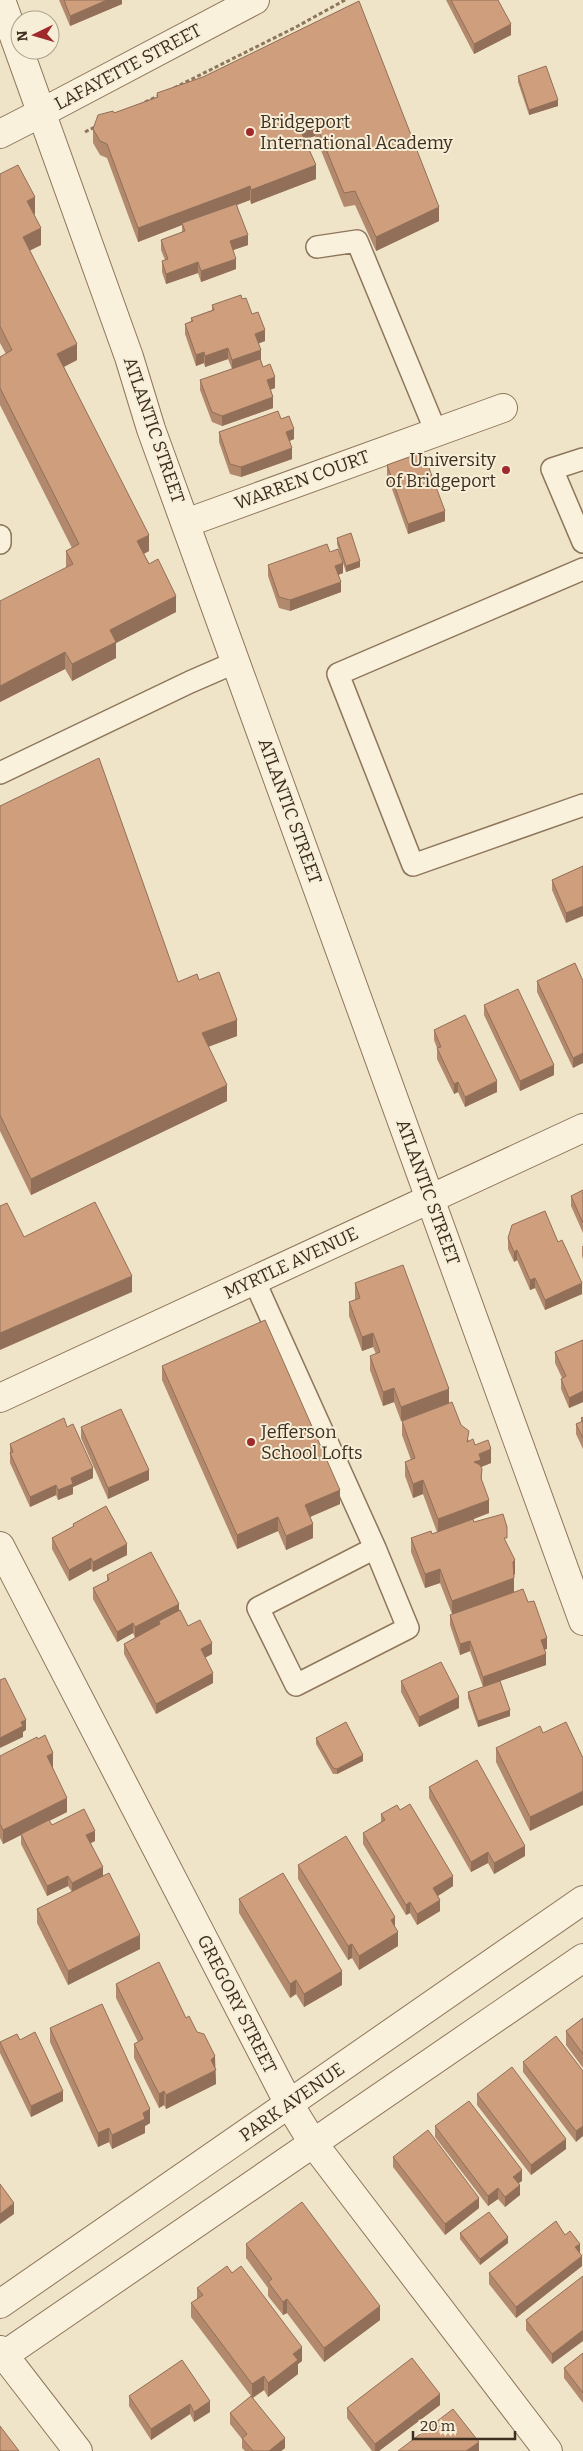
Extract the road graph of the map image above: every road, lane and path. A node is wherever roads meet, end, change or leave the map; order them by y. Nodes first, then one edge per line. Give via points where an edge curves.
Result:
1 (1, 0) edge
2 (255, 0) edge
3 (345, 0) edge
4 (173, 88) edge
5 (164, 93) edge
6 (138, 106) edge
7 (41, 114) junction
8 (103, 123) edge
9 (85, 132) dead end
10 (0, 134) edge
11 (317, 247) dead end
12 (504, 408) dead end
13 (436, 432) junction
14 (583, 459) edge
15 (186, 523) junction
16 (0, 536) edge
17 (583, 542) edge
18 (0, 544) edge
19 (583, 569) edge
20 (236, 662) junction
21 (0, 773) edge
22 (583, 805) edge
23 (583, 1128) edge
24 (430, 1198) junction
25 (254, 1280) junction
26 (0, 1398) edge
27 (0, 1546) edge
28 (375, 1548) junction
29 (583, 1621) edge
30 (583, 1900) edge
31 (583, 1958) edge
32 (289, 2104) junction
33 (313, 2143) junction
34 (0, 2304) edge
35 (1, 2355) edge
36 (78, 2451) edge
37 (548, 2451) edge

1 - 7 street, ATLANTIC STREET
2 - 7 street, LAFAYETTE STREET
3 - 4 path
5 - 6 path
7 - 10 street, LAFAYETTE STREET
7 - 15 street, ATLANTIC STREET via 130,357 151,429
8 - 9 path
11 - 13 lane via 357,241
12 - 13 street, WARREN COURT
13 - 15 street, WARREN COURT
14 - 17 lane via 552,468
15 - 20 street, ATLANTIC STREET
16 - 18 lane
19 - 22 lane via 338,674 413,865
20 - 21 lane
20 - 24 street, ATLANTIC STREET
23 - 24 street, MYRTLE AVENUE
24 - 25 street, MYRTLE AVENUE
24 - 29 street, ATLANTIC STREET
25 - 26 street, MYRTLE AVENUE
25 - 28 lane
27 - 32 street, GREGORY STREET
28 - 28 lane via 258,1608 296,1685 408,1628
30 - 32 street, PARK AVENUE
31 - 33 street
32 - 33 street, GREGORY STREET
32 - 34 street, PARK AVENUE
33 - 35 street
33 - 37 street, GREGORY STREET
35 - 36 street

